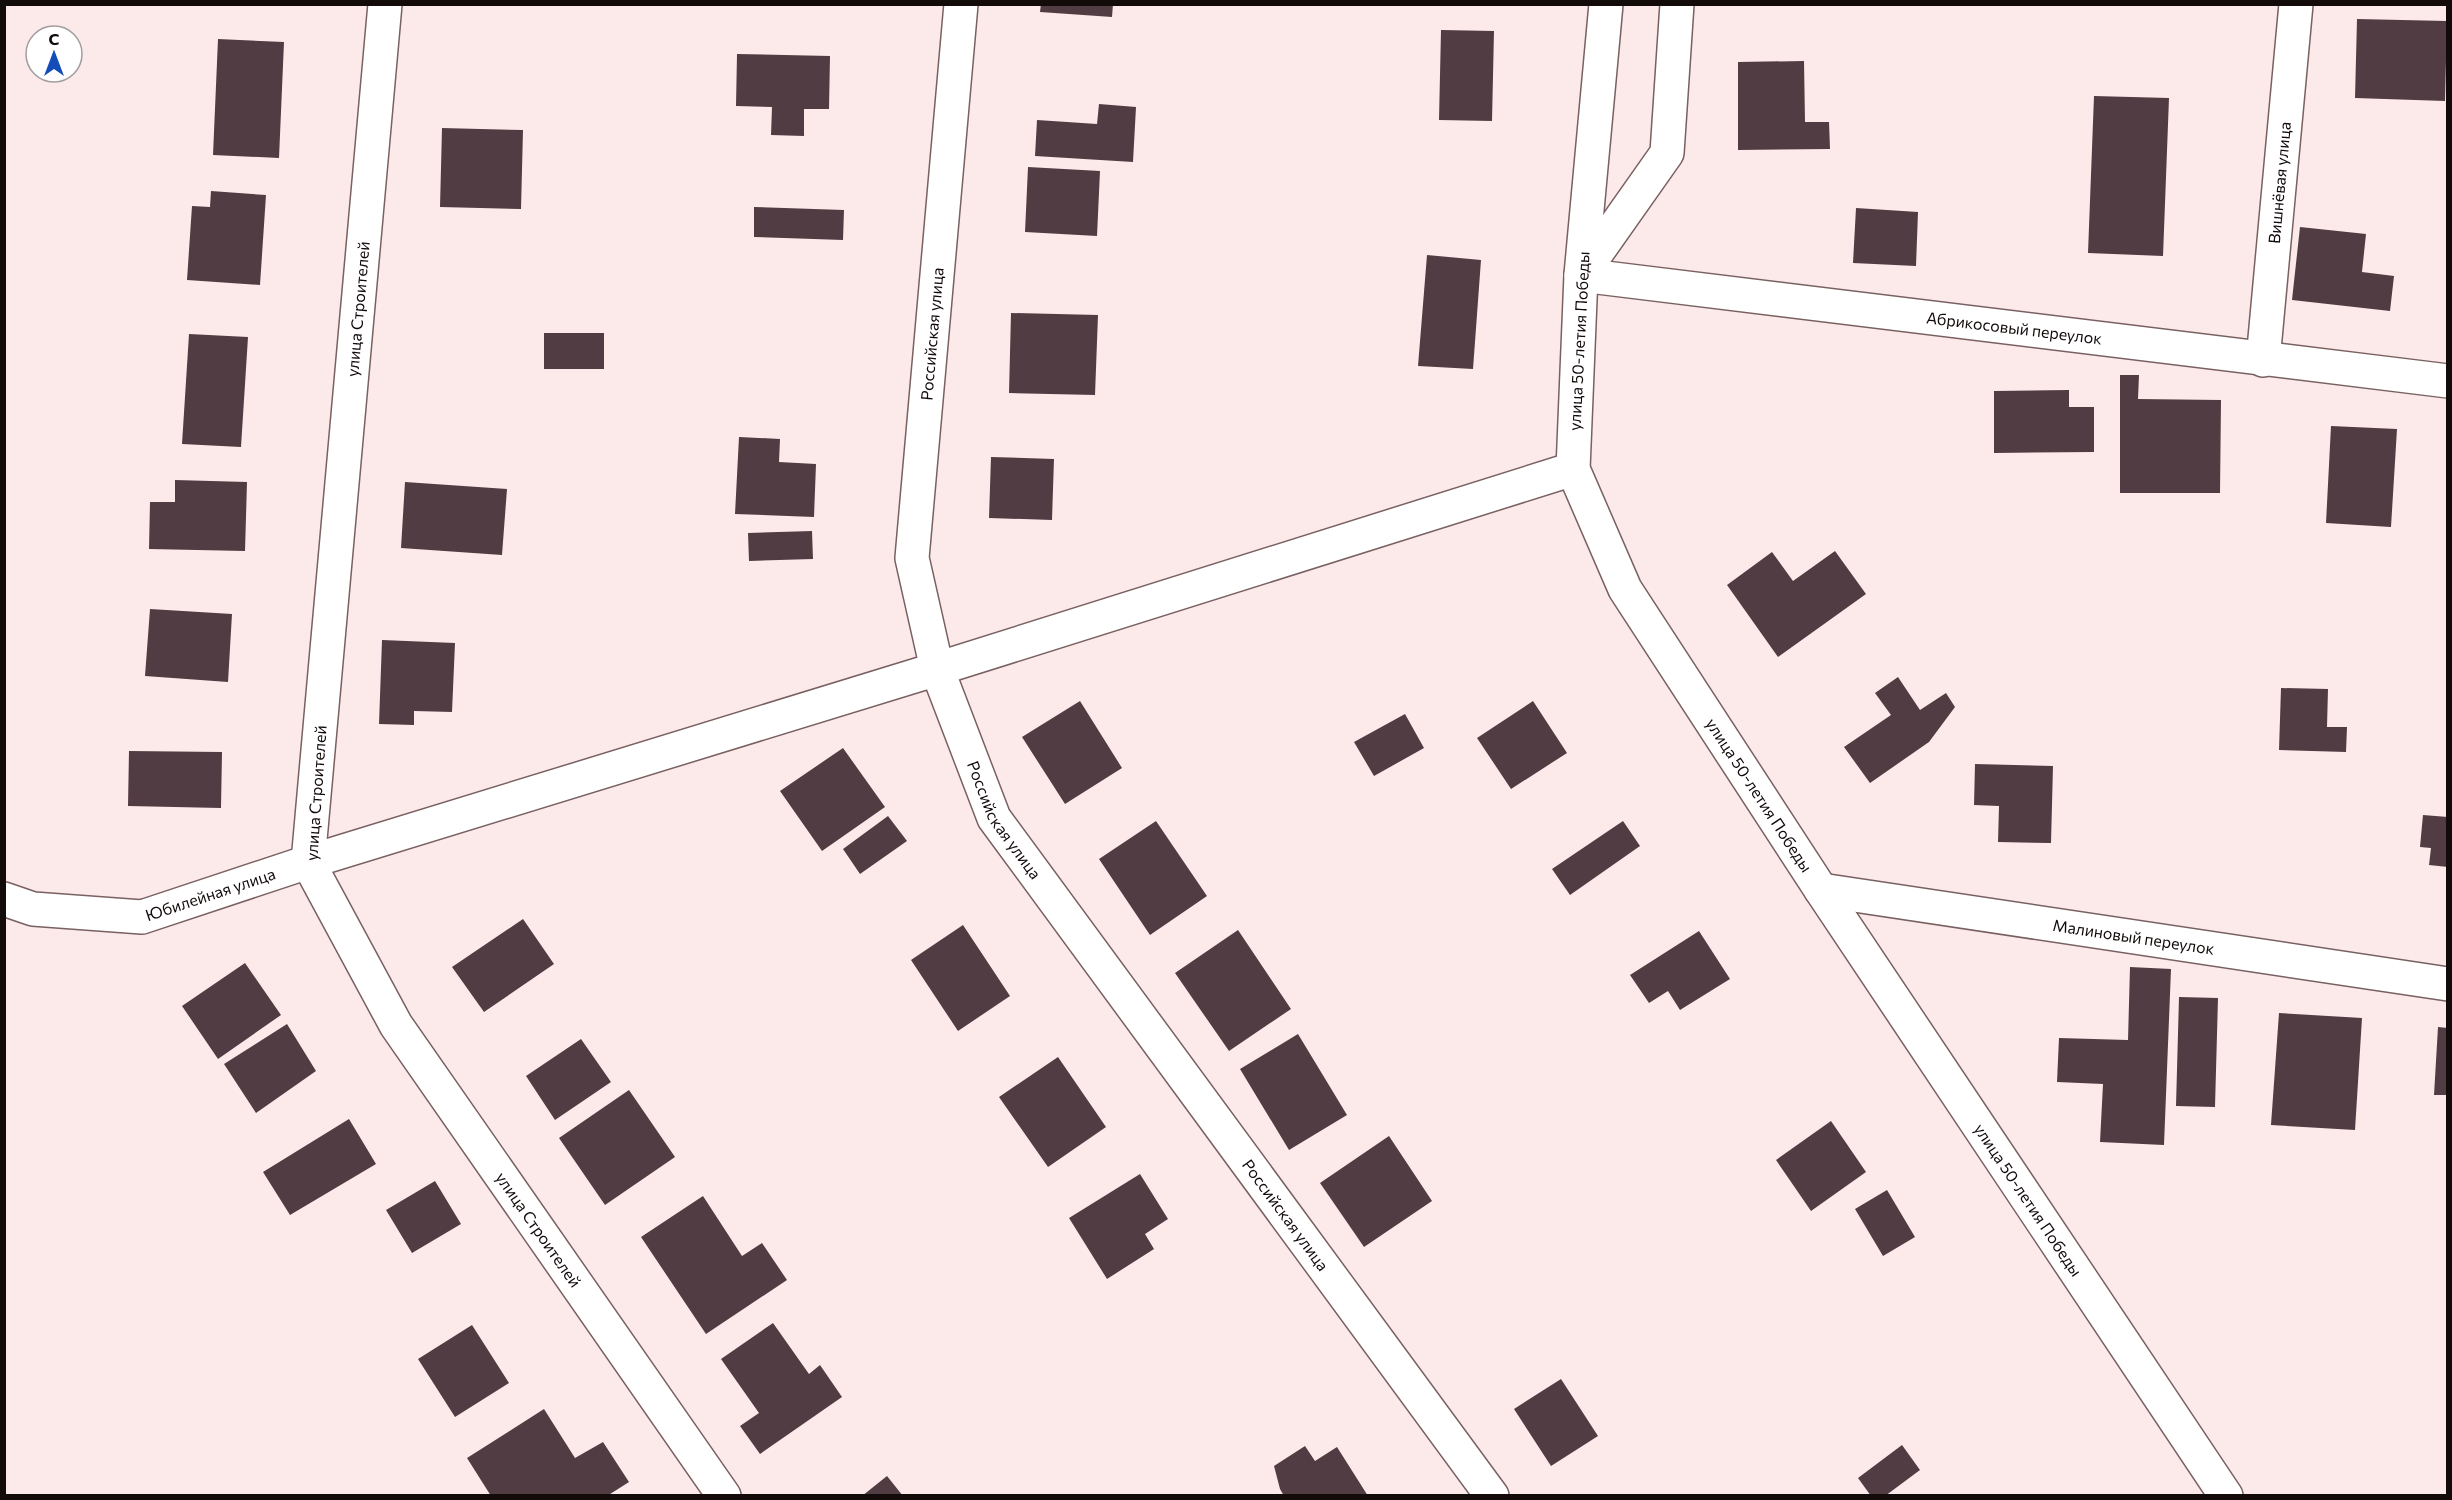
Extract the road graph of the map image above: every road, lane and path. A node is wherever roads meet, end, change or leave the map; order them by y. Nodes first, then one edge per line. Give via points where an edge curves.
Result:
1 (385, 4) edge
2 (961, 4) edge
3 (1606, 4) edge
4 (1677, 4) edge
5 (2296, 4) edge
6 (1581, 275) junction
7 (2263, 360) junction
8 (2448, 381) edge
9 (1573, 469) junction
10 (937, 669) junction
11 (308, 862) junction
12 (1821, 891) junction
13 (4, 899) edge
14 (2448, 984) edge
15 (723, 1496) edge
16 (1492, 1496) edge
17 (2226, 1496) edge

1 - 11 street, улица Строителей
2 - 10 street, Российская улица via 912,558
3 - 6 street, улица 50-летия Победы
4 - 6 street via 1667,153
5 - 7 street, Вишнёвая улица
6 - 7 street, Абрикосовый переулок
6 - 9 street, улица 50-летия Победы
7 - 8 street, Абрикосовый переулок
9 - 10 street, Юбилейная улица
9 - 12 street, улица 50-летия Победы via 1625,589
10 - 11 street, Юбилейная улица
10 - 16 street, Российская улица via 994,818
11 - 13 street, Юбилейная улица via 142,917 33,909
11 - 15 street, улица Строителей via 396,1026
12 - 14 street, Малиновый переулок
12 - 17 street, улица 50-летия Победы

